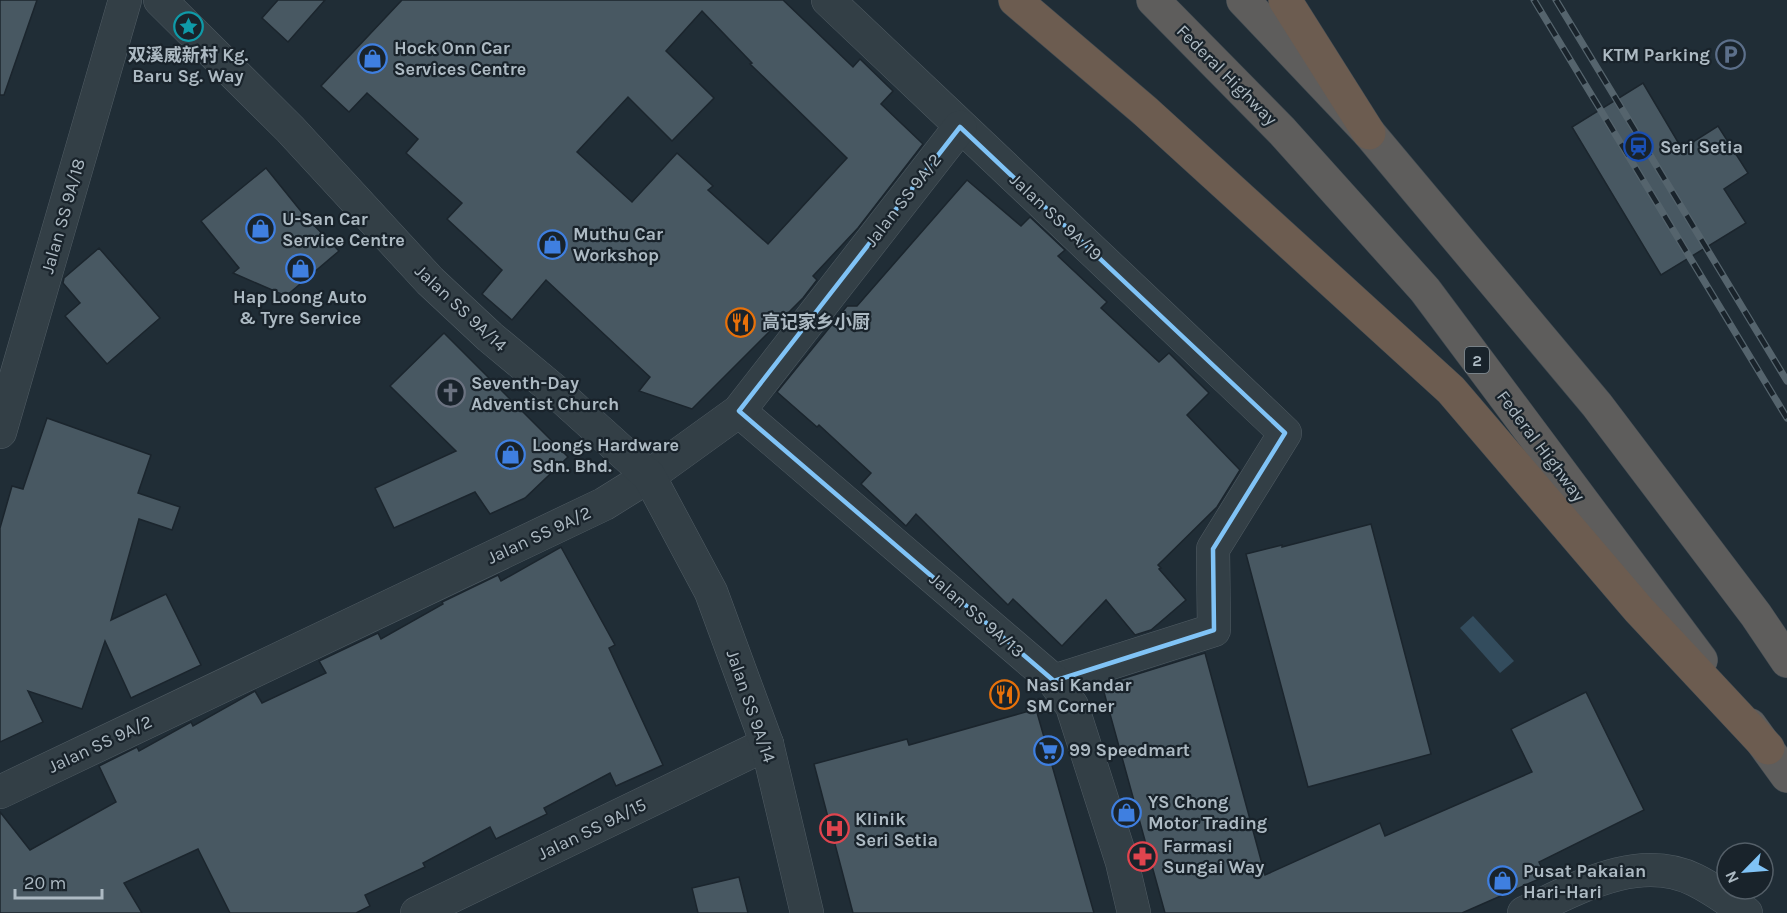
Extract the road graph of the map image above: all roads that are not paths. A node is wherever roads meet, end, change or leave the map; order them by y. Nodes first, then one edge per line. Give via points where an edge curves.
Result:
1 (125, 0) edge
2 (160, 0) edge
3 (828, 0) edge
4 (1015, 0) edge
5 (1153, 0) edge
6 (1243, 0) edge
7 (1285, 0) edge
8 (960, 126) junction
9 (1368, 133) junction
10 (739, 411) junction
11 (0, 432) edge
12 (649, 476) junction
13 (1787, 661) edge
14 (1054, 681) junction
15 (767, 744) junction
16 (1768, 748) junction
17 (1787, 776) edge
18 (0, 792) edge
19 (417, 913) edge
20 (807, 913) edge
21 (1134, 913) edge
22 (1524, 913) edge
23 (1746, 913) edge

1 - 11 street, Jalan SS 9A/18
2 - 12 street, Jalan SS 9A/14 via 290,129 430,281
3 - 8 street, Jalan SS 9A/19
4 - 16 highway via 1145,111 1451,390 1639,610
5 - 16 highway, Federal Highway / 2 via 1282,131 1425,290
6 - 9 highway
7 - 9 highway
8 - 10 street, Jalan SS 9A/2
8 - 14 street, Jalan SS 9A/19 via 1285,433 1213,549 1214,630
9 - 13 highway via 1597,405
10 - 12 street, Jalan SS 9A/2
10 - 14 street, Jalan SS 9A/13
12 - 15 street, Jalan SS 9A/14 via 711,592
12 - 18 street, Jalan SS 9A/2 via 604,504
14 - 21 street, Jalan SS 9A/13 via 1072,706 1122,862
15 - 19 street, Jalan SS 9A/15
15 - 20 street, Jalan SS 9A/14
16 - 17 highway, Federal Highway / 2
22 - 23 street via 1607,876 1642,871 1667,872 1694,880

